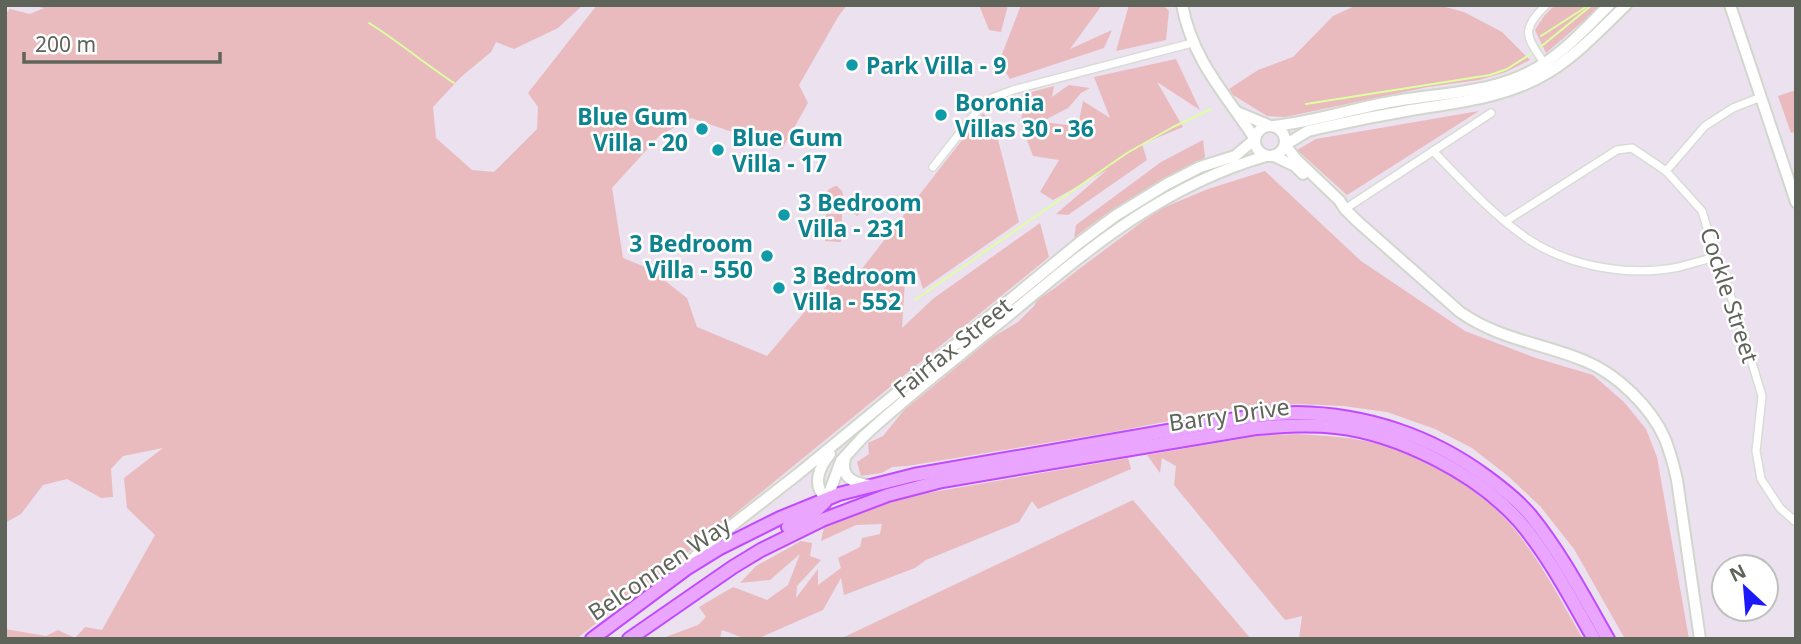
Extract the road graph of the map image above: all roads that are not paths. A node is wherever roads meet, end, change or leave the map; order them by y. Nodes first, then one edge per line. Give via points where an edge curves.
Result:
1 (1182, 5) edge
2 (1546, 5) edge
3 (1609, 5) edge
4 (1626, 5) edge
5 (1730, 5) edge
6 (1192, 43) junction
7 (1544, 64) junction
8 (1761, 97) junction
9 (1237, 112) junction
10 (1491, 113) dead end
11 (1271, 125) junction
12 (1255, 139) junction
13 (1285, 145) junction
14 (1433, 151) junction
15 (1270, 156) junction
16 (933, 167) dead end
17 (1666, 171) junction
18 (1796, 202) edge
19 (1345, 209) junction
20 (1506, 221) junction
21 (1716, 257) junction
22 (848, 433) junction
23 (847, 452) junction
24 (872, 485) junction
25 (888, 495) junction
26 (827, 499) junction
27 (1796, 522) edge
28 (791, 534) joint
29 (666, 583) junction
30 (592, 639) edge
31 (628, 639) edge
32 (1594, 639) edge
33 (1608, 639) edge
34 (1700, 639) edge

1 - 6 main road
2 - 7 street via 1528,27 1527,37
3 - 7 main road
4 - 7 main road via 1567,59
5 - 8 main road
6 - 9 main road
6 - 16 street via 992,98
7 - 11 main road via 1484,89
7 - 13 main road via 1518,89 1308,131
8 - 17 street via 1705,126
8 - 18 main road
9 - 11 main road
9 - 12 main road
10 - 14 street
11 - 12 main road via 1258,131
11 - 13 main road via 1284,133
12 - 15 main road via 1259,151
12 - 22 main road, Fairfax Street via 1235,156 1187,172 1115,216
13 - 15 main road
13 - 19 main road
14 - 19 street
14 - 20 street
15 - 19 main road via 1295,166 1334,205
15 - 23 main road, Fairfax Street via 1192,184 1120,226
17 - 20 street, Cockle Street via 1632,148 1617,150
17 - 21 street, Cockle Street via 1702,211
19 - 34 main road via 1476,323 1586,361 1609,373 1642,403 1664,436 1677,480
20 - 21 street via 1529,240 1588,266 1629,271 1677,267
21 - 27 street, Cockle Street via 1762,396 1756,451 1761,479 1780,509
22 - 26 main road via 820,470 819,488
22 - 29 main road, Fairfax Street
23 - 24 main road via 847,476
23 - 26 main road, Fairfax Street
24 - 26 main road, Barry Drive
24 - 33 main road, Barry Drive via 1254,416 1341,416 1389,426 1464,460 1530,514
25 - 26 main road via 843,504
25 - 28 main road, Barry Drive
25 - 32 main road, Barry Drive via 942,481 1256,428 1338,427 1385,437 1425,453 1489,494 1519,521 1554,569
26 - 29 main road, Belconnen Way via 740,537
26 - 31 main road via 812,514 716,570
28 - 31 main road, Belconnen Way via 733,567
29 - 30 main road, Belconnen Way

